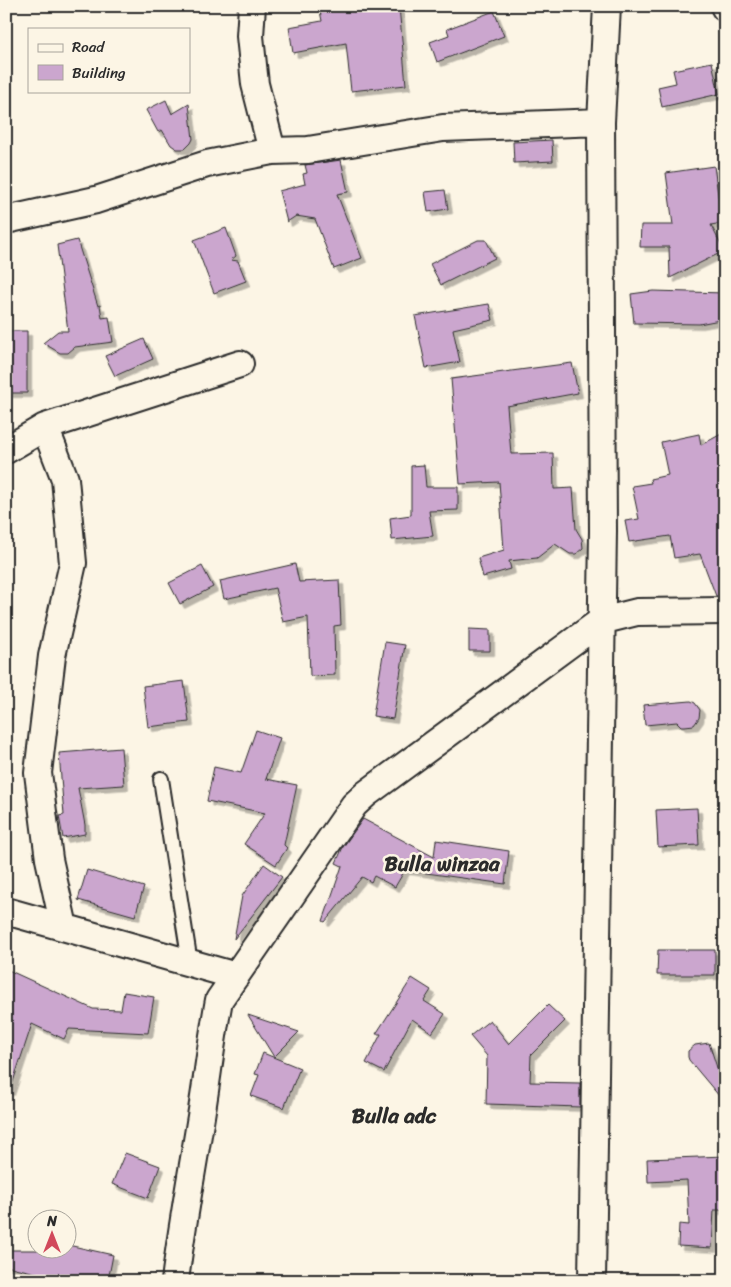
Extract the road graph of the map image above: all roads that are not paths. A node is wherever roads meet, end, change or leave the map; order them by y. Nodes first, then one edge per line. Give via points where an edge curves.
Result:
1 (252, 6) edge
2 (607, 6) edge
3 (601, 122) junction
4 (272, 151) junction
5 (6, 220) edge
6 (240, 364) dead end
7 (45, 427) junction
8 (6, 450) edge
9 (725, 611) edge
10 (601, 621) junction
11 (161, 780) dead end
12 (6, 911) edge
13 (64, 927) junction
14 (190, 963) junction
15 (236, 976) junction
16 (175, 1281) edge
17 (592, 1281) edge

1 - 4 street via 250,36 255,84
2 - 3 street
3 - 4 street via 443,128 308,150
3 - 10 street
4 - 5 street via 207,164 96,200
6 - 7 street
7 - 8 street
7 - 13 street via 65,479 73,563 52,656 38,773 49,859
9 - 10 street via 637,612
10 - 15 street via 354,805
10 - 17 street
11 - 14 lane
12 - 13 street
13 - 14 street
14 - 15 street
15 - 16 street via 219,1000

